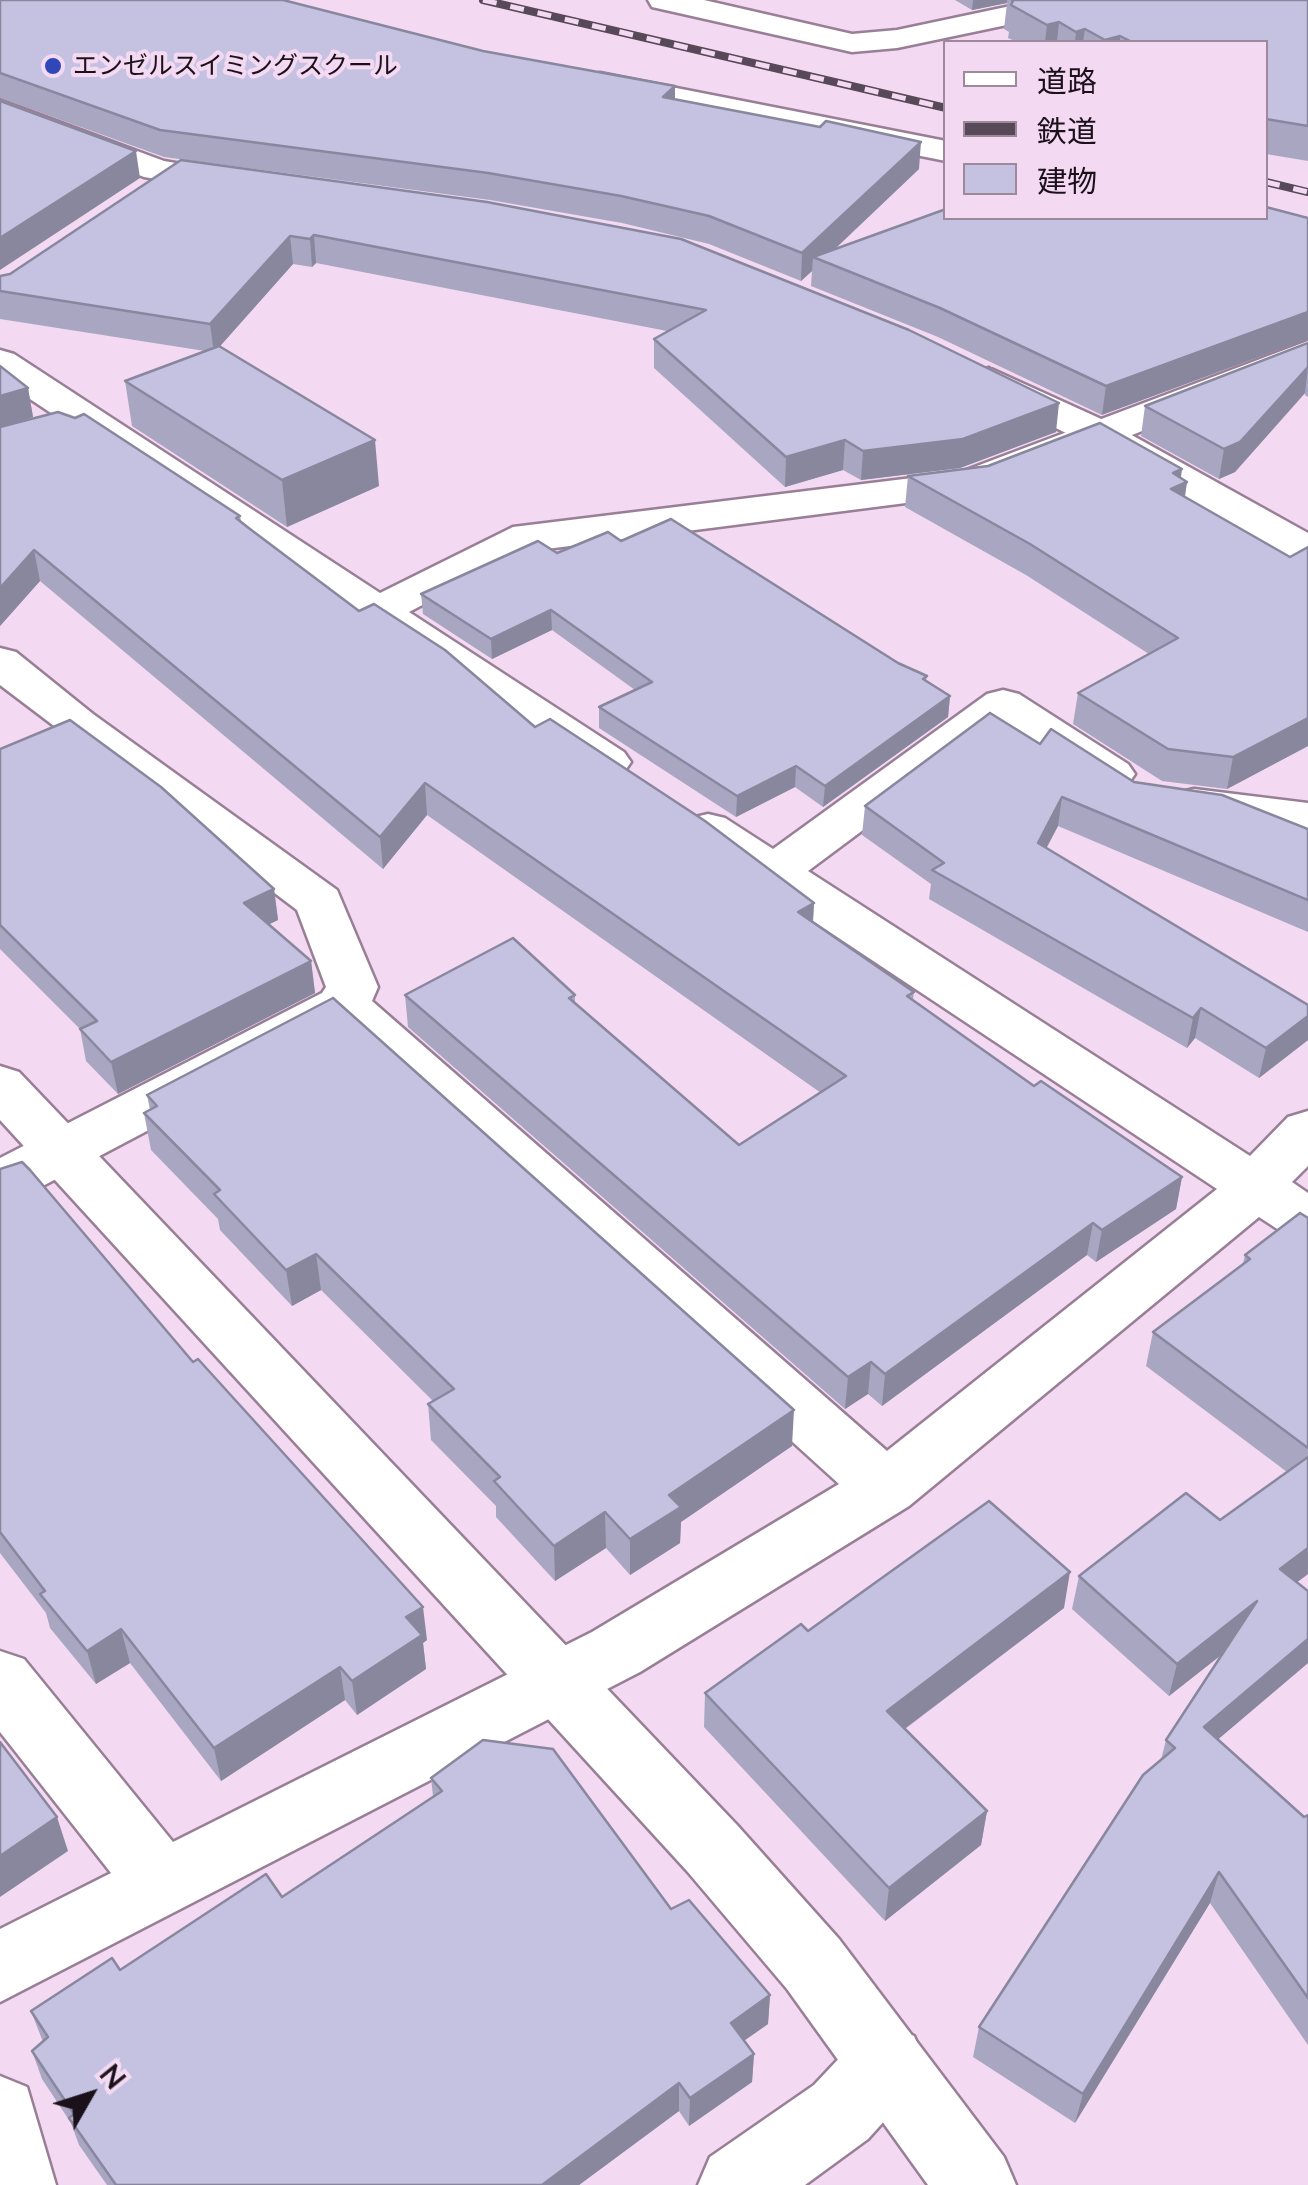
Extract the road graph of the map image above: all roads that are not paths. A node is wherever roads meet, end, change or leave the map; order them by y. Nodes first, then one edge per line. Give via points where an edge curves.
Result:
1 (663, 0) edge
2 (1083, 0) edge
3 (570, 78) edge
4 (0, 110) edge
5 (943, 150) edge
6 (176, 174) junction
7 (275, 189) edge
8 (144, 195) edge
9 (1308, 353) edge
10 (0, 362) edge
11 (957, 365) edge
12 (83, 419) junction
13 (1096, 432) junction
14 (33, 434) edge
15 (1308, 551) edge
16 (378, 611) junction
17 (0, 662) edge
18 (76, 724) junction
19 (30, 745) edge
20 (1308, 818) edge
21 (774, 872) junction
22 (343, 1005) junction
23 (0, 1085) edge
24 (1308, 1131) edge
25 (61, 1151) junction
26 (1254, 1182) junction
27 (0, 1183) edge
28 (1308, 1221) edge
29 (886, 1488) junction
30 (0, 1680) edge
31 (557, 1683) junction
32 (162, 1883) junction
33 (0, 1968) edge
34 (887, 2062) junction
35 (0, 2114) edge
36 (16, 2185) edge
37 (738, 2185) edge
38 (976, 2185) edge

1 - 2 street via 852,43
3 - 5 street
4 - 6 street
6 - 7 street
6 - 8 street
9 - 13 street
10 - 12 street
11 - 13 street
12 - 14 street
12 - 16 street
13 - 15 street
13 - 16 street via 969,484 512,540
16 - 21 street
17 - 18 street
18 - 19 street
18 - 22 street via 319,902 352,987
20 - 21 street via 1148,798 1003,704
21 - 26 street
22 - 25 street
22 - 29 street
23 - 25 street
24 - 26 street
25 - 27 street
25 - 31 street
26 - 28 street
26 - 29 street via 1226,1215
29 - 31 street
30 - 32 street
31 - 32 street
31 - 34 street via 813,1964
32 - 33 street
34 - 37 street via 842,2112
34 - 38 street
35 - 36 street

